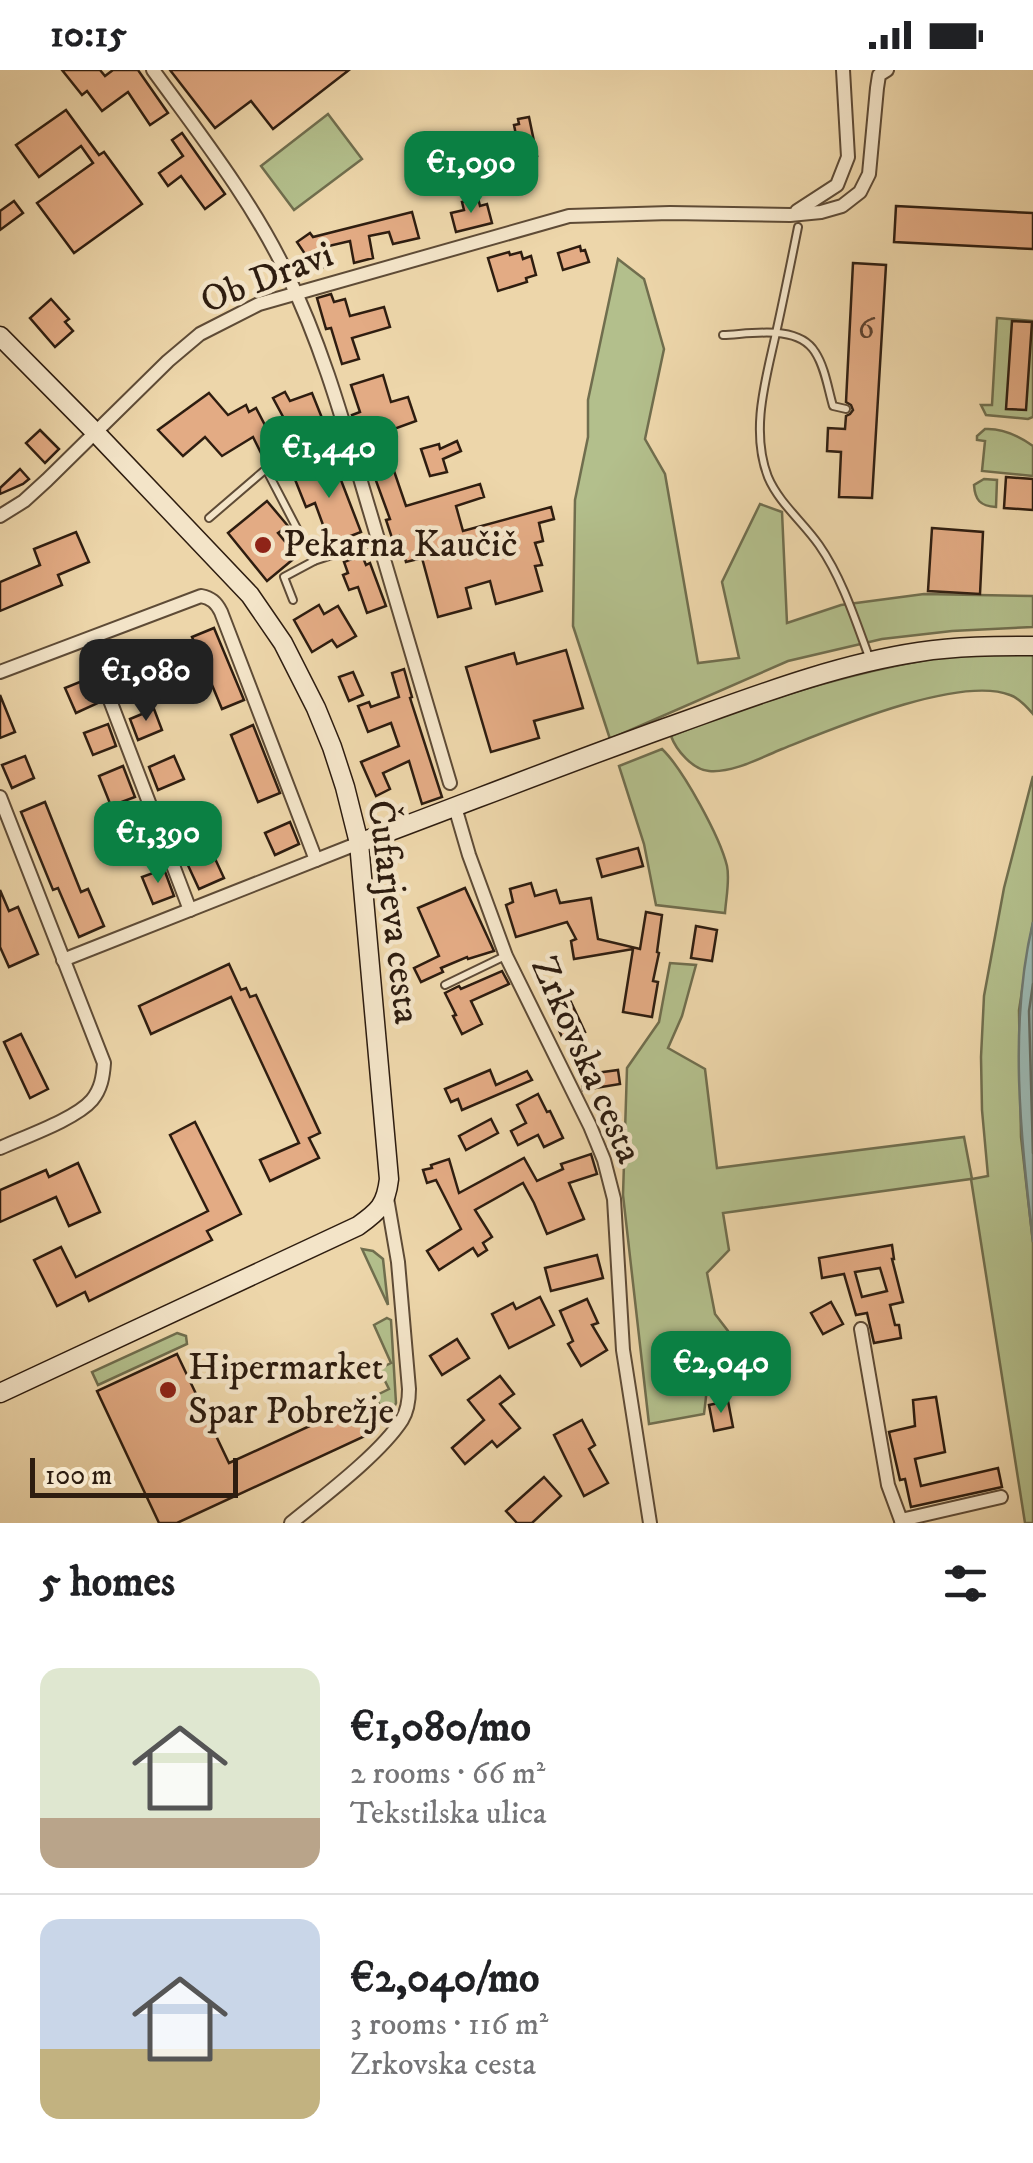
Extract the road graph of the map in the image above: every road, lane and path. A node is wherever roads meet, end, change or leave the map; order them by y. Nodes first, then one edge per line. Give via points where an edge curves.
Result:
1 (154, 70) edge
2 (843, 70) edge
3 (887, 70) edge
4 (794, 220) junction
5 (296, 292) junction
6 (776, 333) junction
7 (0, 336) edge
8 (723, 336) dead end
9 (846, 409) dead end
10 (345, 427) junction
11 (96, 433) junction
12 (266, 469) junction
13 (0, 516) edge
14 (209, 518) dead end
15 (378, 540) junction
16 (314, 561) junction
17 (293, 600) dead end
18 (87, 640) junction
19 (1033, 646) edge
20 (870, 663) junction
21 (0, 672) edge
22 (450, 783) dead end
23 (0, 797) edge
24 (455, 807) junction
25 (6, 826) edge
26 (359, 843) junction
27 (316, 860) junction
28 (190, 910) junction
29 (506, 956) junction
30 (62, 960) junction
31 (445, 984) dead end
32 (0, 1148) edge
33 (387, 1198) junction
34 (860, 1328) dead end
35 (0, 1394) edge
36 (1001, 1497) dead end
37 (901, 1522) edge
38 (291, 1523) edge
39 (652, 1523) edge

1 - 5 street via 266,233
2 - 4 street via 848,158 837,184
3 - 4 street, Ob Dravi via 879,75 869,174 860,192 842,206
4 - 5 street, Ob Dravi via 670,212 568,216
4 - 6 lane
5 - 10 street
5 - 11 street, Ob Dravi via 200,334
6 - 8 lane
6 - 9 lane via 808,342 833,406
6 - 20 lane via 761,396 763,460 786,506 828,559
7 - 11 street, Čufarjeva cesta
10 - 12 lane
10 - 15 street
11 - 13 street, Ob Dravi
11 - 26 street, Čufarjeva cesta via 250,595 284,643 332,747
12 - 14 lane
12 - 16 lane
15 - 16 lane
15 - 22 street
16 - 17 lane via 284,577
18 - 21 street
18 - 27 street via 201,596 217,604
18 - 28 street
19 - 20 street via 918,652
20 - 24 street via 778,689
23 - 25 street
24 - 26 street
24 - 29 street, Zrkovska cesta
25 - 30 street
26 - 27 street
26 - 33 street, Čufarjeva cesta
27 - 28 street
28 - 30 street
29 - 31 lane
29 - 39 street, Zrkovska cesta via 590,1126 614,1198 623,1350
30 - 32 street via 104,1063 102,1082 82,1109
33 - 35 street via 358,1226
33 - 38 street via 408,1406 384,1442
34 - 37 street via 888,1485
36 - 37 street

